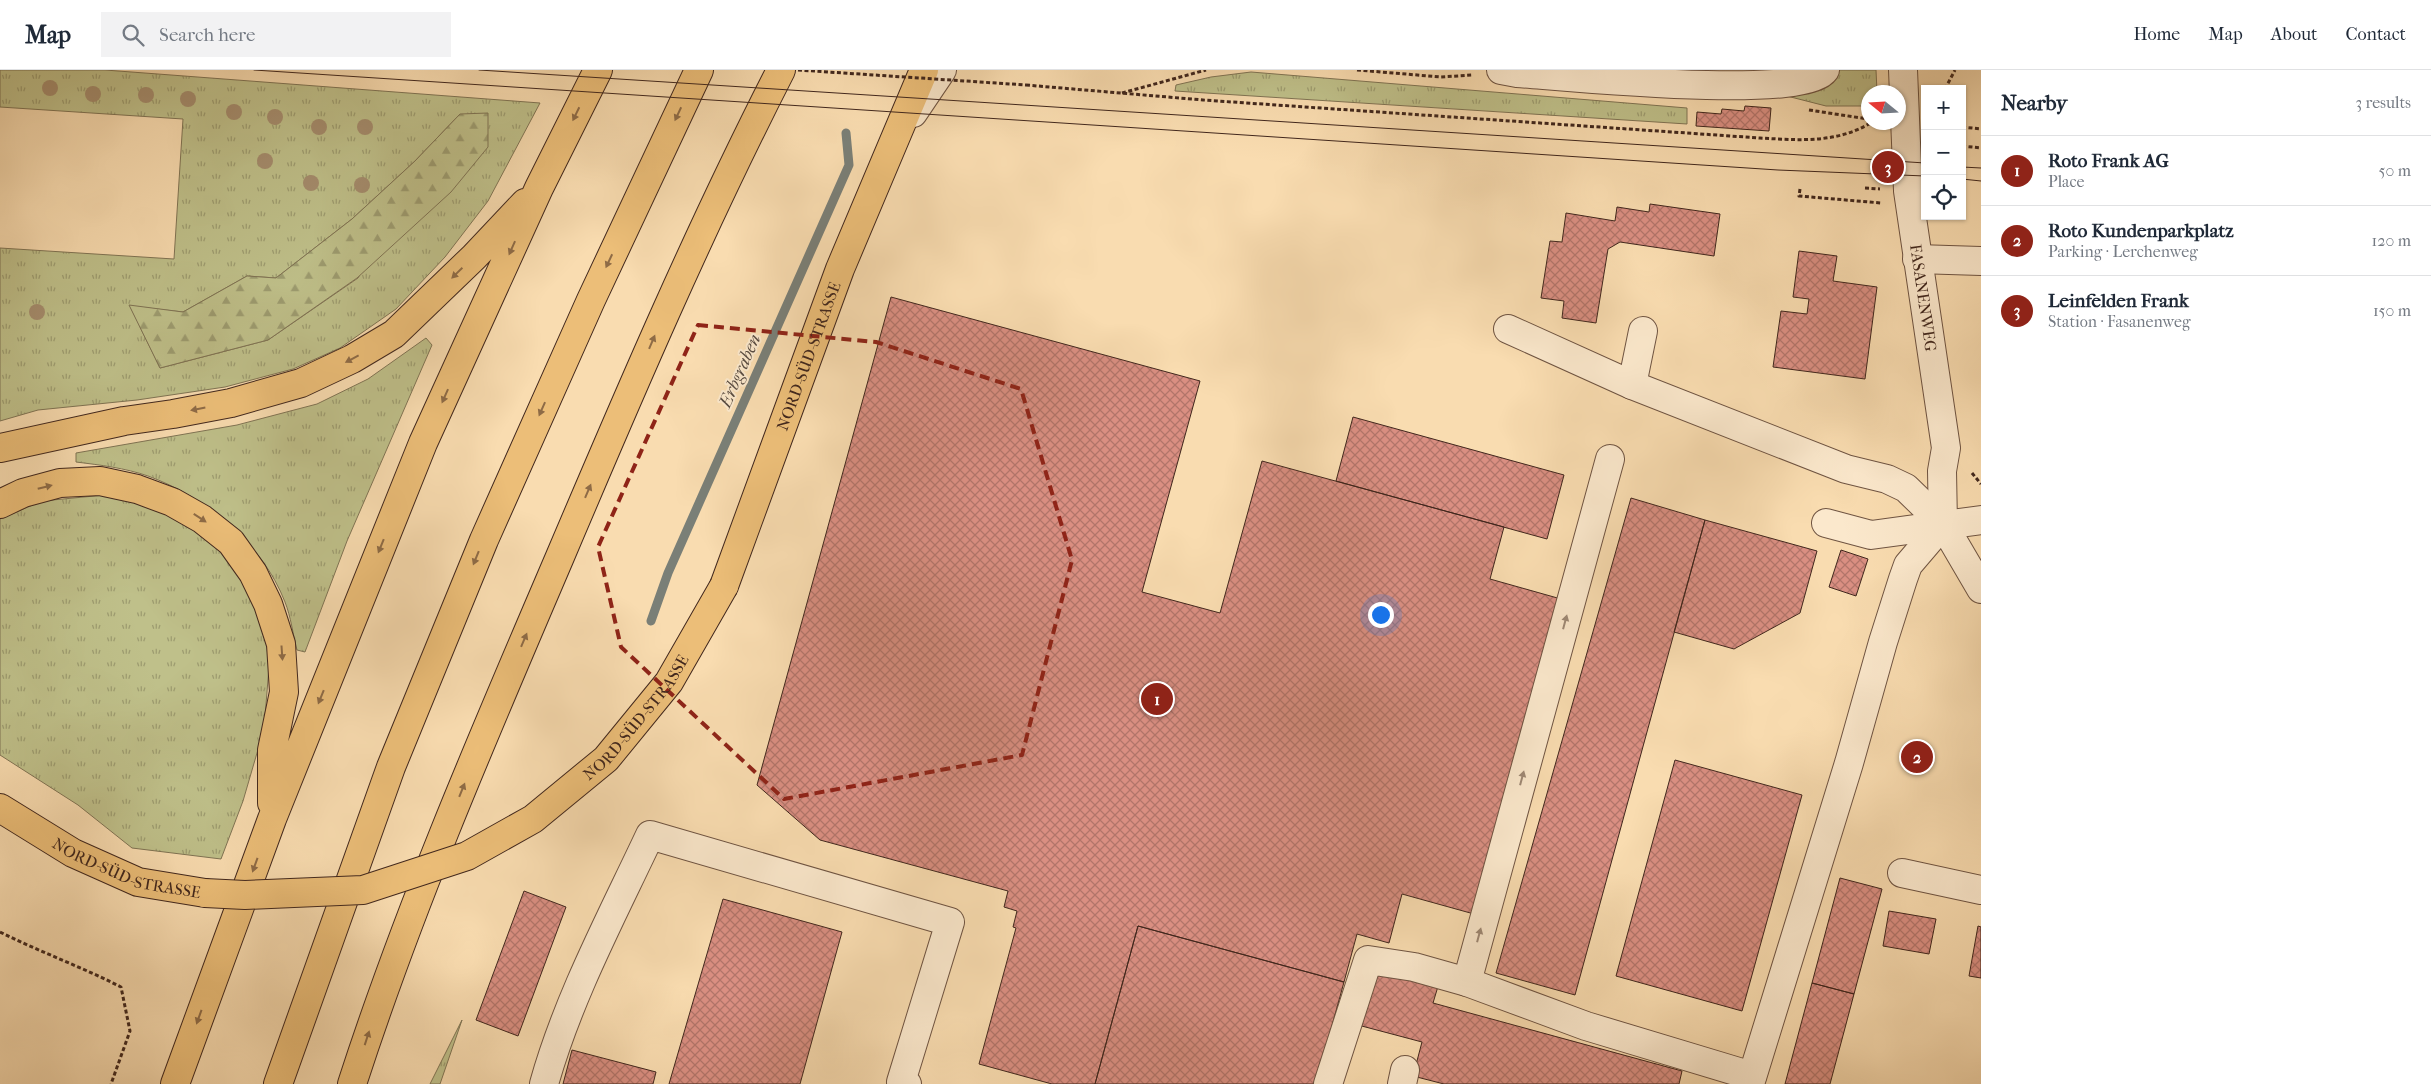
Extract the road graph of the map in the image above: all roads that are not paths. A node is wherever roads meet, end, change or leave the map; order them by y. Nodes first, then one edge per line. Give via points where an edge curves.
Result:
1 (598, 70) edge
2 (699, 70) edge
3 (781, 70) edge
4 (924, 70) edge
5 (942, 70) edge
6 (1825, 70) edge
7 (1903, 70) edge
8 (1509, 72) edge
9 (892, 144) junction
10 (539, 188) junction
11 (1917, 259) junction
12 (1981, 261) edge
13 (1508, 329) dead end
14 (1644, 331) dead end
15 (1632, 385) junction
16 (0, 448) edge
17 (1610, 459) dead end
18 (0, 504) edge
19 (1981, 520) edge
20 (1826, 523) dead end
21 (1943, 524) junction
22 (1981, 589) edge
23 (0, 808) edge
24 (272, 819) junction
25 (1902, 873) dead end
26 (1981, 890) edge
27 (1467, 982) junction
28 (1751, 1080) edge
29 (175, 1084) edge
30 (278, 1084) edge
31 (352, 1084) edge
32 (544, 1084) edge
33 (907, 1084) edge
34 (1328, 1084) edge

1 -> 10 main road
2 -> 30 main road via 484,540 391,767
31 -> 3 main road via 376,1011 443,836 517,657 663,316
4 - 9 main road, NORD-SÜD-STRASSE
5 - 9 street
6 - 8 street via 1814,78 1758,86
7 - 11 street, FASANENWEG via 1908,182
9 - 23 main road, NORD-SÜD-STRASSE, bridge via 840,269 724,586 669,682 606,759 533,819 467,856 363,890 245,896 138,882 73,853
10 -> 16 main road via 474,257 394,334 352,359 301,383 231,403 124,420
10 -> 24 main road via 424,443
11 - 12 street
11 - 21 street, FASANENWEG via 1946,448 1942,471
13 - 15 street
14 - 15 street
15 - 21 street via 1846,469 1906,488
27 -> 17 street
18 -> 24 main road via 23,493 60,483 100,481 137,489 172,502 202,519 231,542 253,573 282,644 284,692 272,750
19 - 21 street
20 - 21 street via 1871,535
21 - 22 street
21 - 28 street via 1908,565 1903,579
24 -> 29 main road
25 - 26 street
27 - 28 street via 1586,1026
27 - 34 street via 1414,967 1368,960
32 - 33 street via 580,987 650,835 950,922 902,1082

